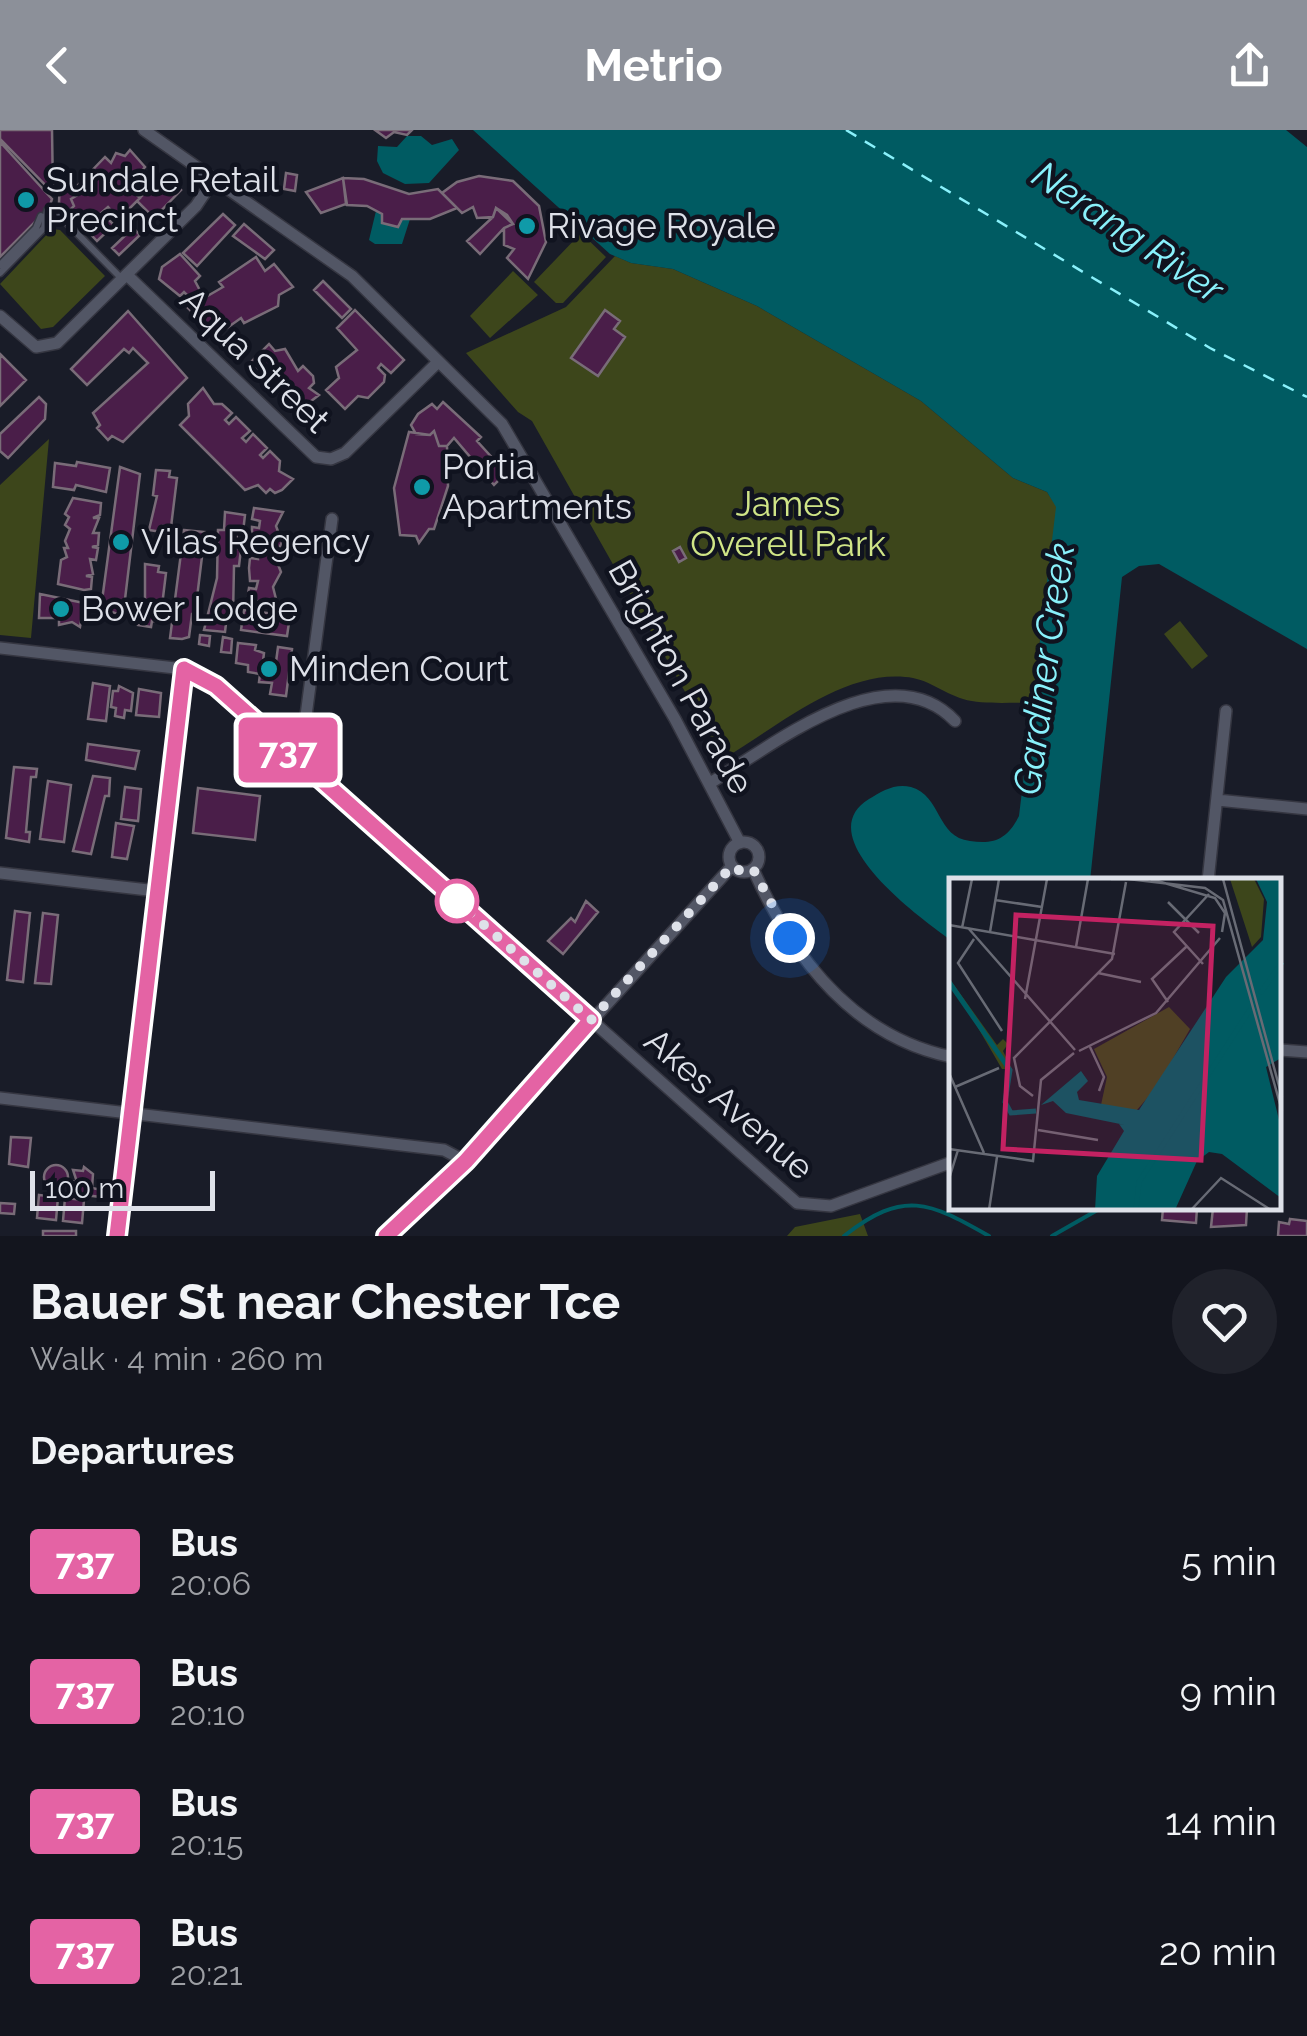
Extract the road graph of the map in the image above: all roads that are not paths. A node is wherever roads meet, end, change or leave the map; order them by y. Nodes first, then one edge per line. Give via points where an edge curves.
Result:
1 (144, 130) edge
2 (214, 179) junction
3 (60, 216) dead end
4 (0, 265) edge
5 (0, 273) edge
6 (124, 277) junction
7 (0, 316) edge
8 (437, 363) junction
9 (332, 519) dead end
10 (0, 648) edge
11 (184, 669) junction
12 (1226, 711) dead end
13 (955, 721) dead end
14 (300, 761) junction
15 (710, 783) junction
16 (1217, 800) junction
17 (1307, 809) edge
18 (740, 843) junction
19 (732, 866) junction
20 (753, 869) junction
21 (0, 873) edge
22 (1208, 878) edge
23 (157, 892) junction
24 (591, 1020) junction
25 (1282, 1050) edge
26 (1307, 1052) edge
27 (949, 1056) edge
28 (0, 1098) edge
29 (132, 1113) junction
30 (466, 1161) junction
31 (949, 1163) edge
32 (117, 1236) edge
33 (386, 1236) edge

1 - 2 street, Brighton Parade
2 - 6 street via 196,206
2 - 8 street, Brighton Parade via 352,276
3 - 6 lane
4 - 5 lane via 44,213 44,228
6 - 7 street via 46,348 26,342
6 - 8 street, Aqua Street via 316,457 345,453
8 - 15 street, Brighton Parade via 519,448
9 - 14 street
10 - 11 street
11 - 14 street, Akes Avenue via 216,686
11 - 23 street
12 - 16 street
13 - 15 street via 942,706 920,698 874,694
14 - 24 street, Akes Avenue
15 - 18 street, Brighton Parade
16 - 17 street
16 - 22 street
18 - 19 street via 730,851
18 - 20 street via 757,850
19 - 20 street
19 - 24 street
20 - 27 street via 790,938 830,991 908,1045
21 - 23 street
23 - 29 street
24 - 30 street
24 - 31 street, Akes Avenue via 797,1203 831,1206
25 - 26 street
28 - 29 street
29 - 30 street via 444,1150
29 - 32 street
30 - 33 street

